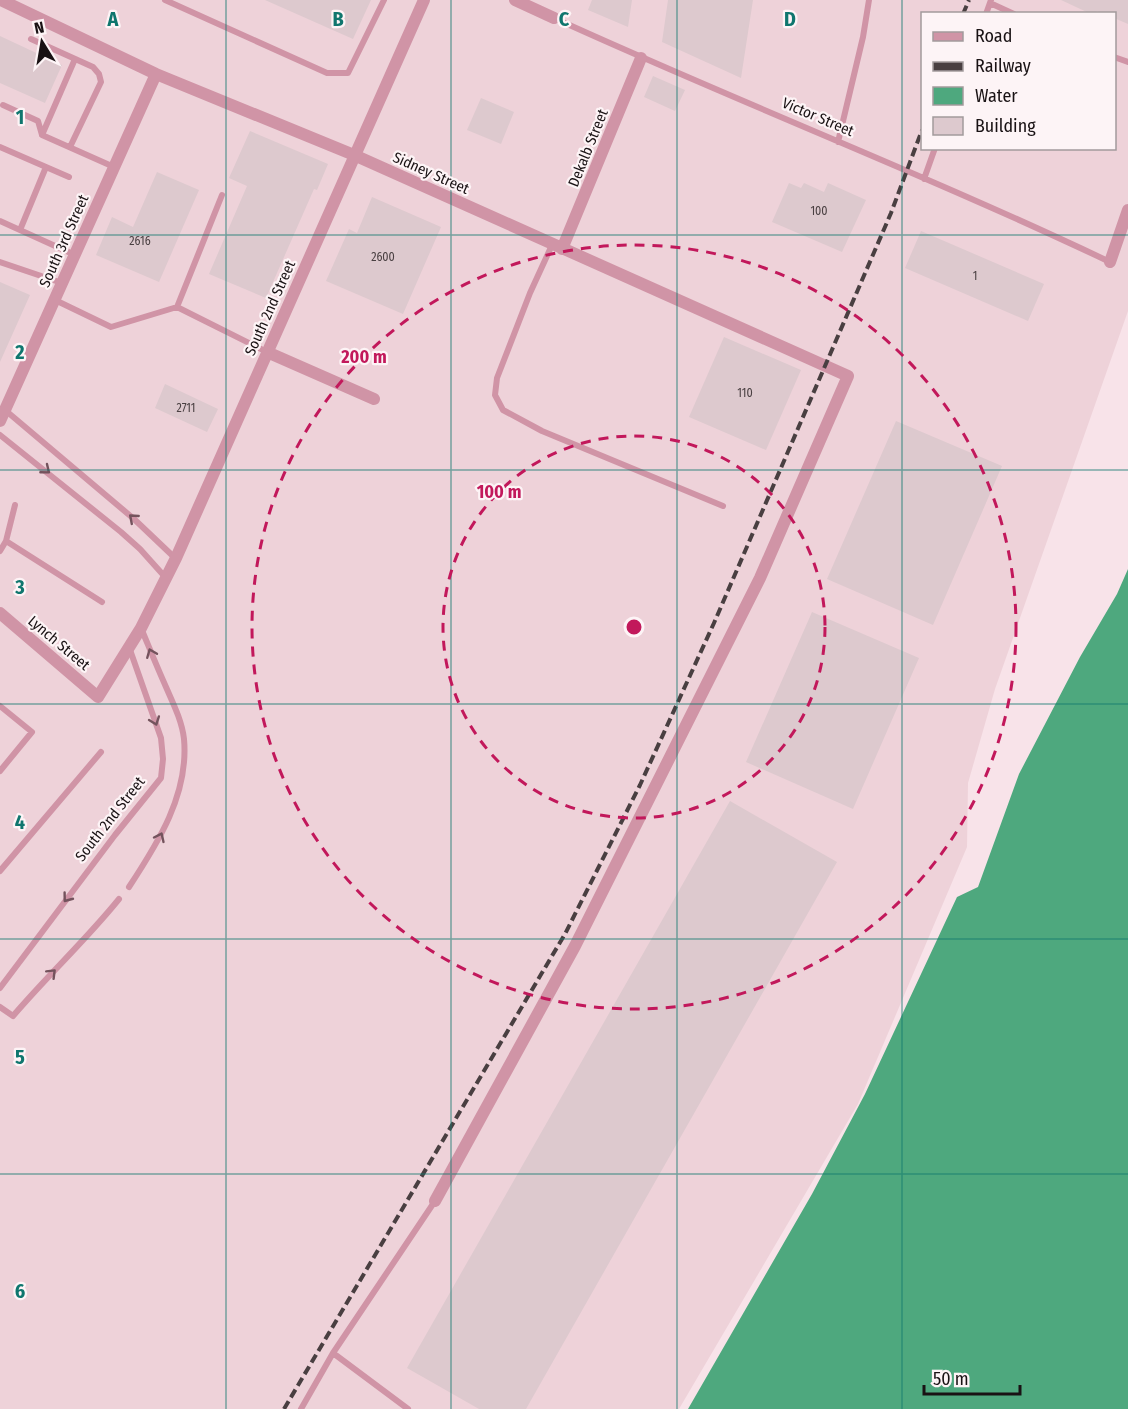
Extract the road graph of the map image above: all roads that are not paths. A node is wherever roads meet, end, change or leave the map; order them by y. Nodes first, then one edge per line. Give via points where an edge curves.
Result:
1 (1, 0) edge
2 (165, 0) edge
3 (384, 0) edge
4 (424, 0) edge
5 (515, 0) edge
6 (869, 0) edge
7 (991, 2) edge
8 (530, 3) edge
9 (1010, 12) edge
10 (554, 18) joint
11 (30, 39) dead end
12 (641, 58) junction
13 (75, 59) junction
14 (156, 74) junction
15 (3, 105) dead end
16 (42, 135) junction
17 (838, 142) junction
18 (0, 147) edge
19 (70, 147) junction
20 (934, 150) edge
21 (354, 155) junction
22 (46, 167) junction
23 (114, 167) junction
24 (69, 177) dead end
25 (924, 179) junction
26 (222, 195) dead end
27 (1128, 210) edge
28 (0, 221) edge
29 (20, 230) junction
30 (557, 247) junction
31 (75, 255) junction
32 (0, 262) edge
33 (1110, 262) joint
34 (62, 283) junction
35 (54, 300) junction
36 (177, 307) junction
37 (267, 352) junction
38 (374, 399) dead end
39 (2, 415) edge
40 (0, 435) edge
41 (15, 505) dead end
42 (723, 506) dead end
43 (6, 541) junction
44 (0, 551) edge
45 (176, 558) junction
46 (166, 578) junction
47 (102, 602) dead end
48 (0, 613) edge
49 (141, 627) junction
50 (128, 646) junction
51 (98, 697) joint
52 (0, 706) edge
53 (101, 752) dead end
54 (0, 771) edge
55 (0, 871) edge
56 (129, 887) dead end
57 (119, 899) dead end
58 (0, 988) edge
59 (0, 1007) edge
60 (435, 1201) joint
61 (333, 1353) junction
62 (301, 1409) edge
63 (408, 1409) edge

1 - 14 street, Sidney Street
2 - 3 lane via 327,73 348,73
4 - 21 street, South 2nd Street
5 - 8 street, Victor Street
6 - 17 lane
7 - 9 lane
8 - 10 street, Victor Street
10 - 12 lane, Victor Street
11 - 13 lane
12 - 17 lane, Victor Street
12 - 30 street, Dekalb Street
13 - 16 lane
13 - 19 lane via 93,67 101,82
14 - 21 street, Sidney Street
14 - 23 street, South 3rd Street
15 - 16 lane via 38,121
16 - 19 lane
17 - 25 lane, Victor Street
18 - 22 lane
19 - 23 lane
20 - 25 lane
21 - 30 street, Sidney Street
21 - 37 street, South 2nd Street
22 - 24 lane
22 - 29 lane
23 - 31 street, South 3rd Street
25 - 33 lane, Victor Street
26 - 36 lane
27 - 33 street
28 - 29 lane
29 - 31 lane
30 - 42 lane, Dekalb Street via 525,304 497,378 495,396 503,410 542,431
30 - 60 street, Sidney Street via 848,376 760,578 575,946
31 - 34 street, South 3rd Street
32 - 34 lane
34 - 35 street, South 3rd Street
35 - 36 lane via 111,327
35 - 39 street, South 3rd Street
36 - 37 lane
37 - 38 street
37 - 45 street, South 2nd Street
45 -> 39 lane via 143,526
40 -> 46 lane via 121,532
41 - 43 lane
43 - 44 lane
43 - 47 lane
45 - 46 street, South 2nd Street
46 - 49 street, South 2nd Street
48 - 51 street, Lynch Street
49 - 50 street, South 2nd Street
56 -> 49 lane via 167,822 184,770 184,738 177,712
50 - 51 street, South 2nd Street
50 -> 58 lane, South 2nd Street via 161,738 161,778
52 - 54 lane via 32,732
53 - 55 lane
59 -> 57 lane via 13,1016
60 - 61 lane
61 - 62 lane
61 - 63 lane

